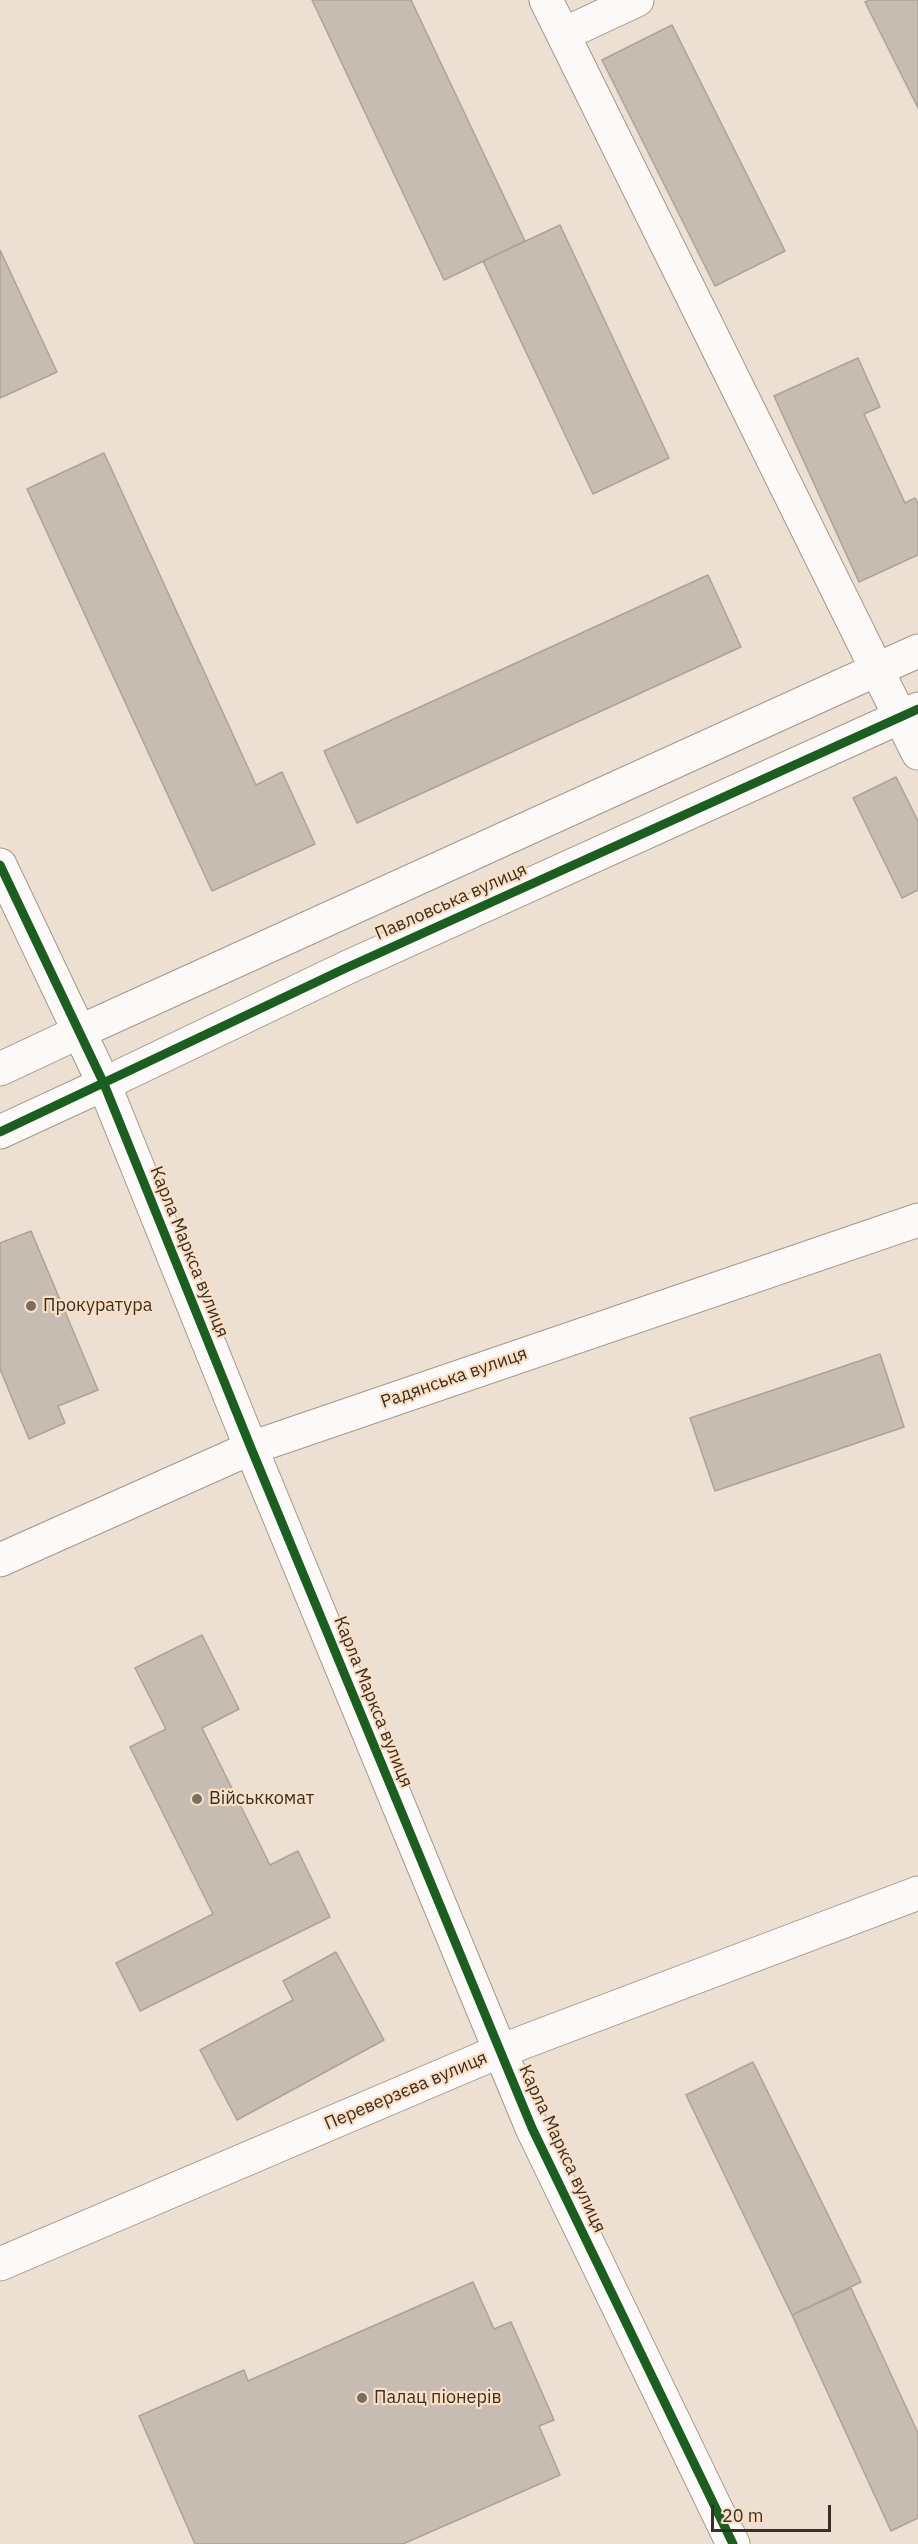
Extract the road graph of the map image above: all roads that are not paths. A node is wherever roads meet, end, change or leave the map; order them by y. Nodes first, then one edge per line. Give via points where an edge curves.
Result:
1 (546, 0) edge
2 (638, 0) edge
3 (564, 34) junction
4 (918, 651) edge
5 (877, 670) junction
6 (910, 713) edge
7 (918, 753) edge
8 (0, 865) edge
9 (79, 1032) junction
10 (0, 1069) edge
11 (104, 1084) junction
12 (0, 1132) edge
13 (918, 1220) edge
14 (251, 1448) junction
15 (0, 1560) edge
16 (918, 1893) edge
17 (500, 2051) junction
18 (0, 2264) edge
19 (733, 2544) edge

1 - 3 street
2 - 3 street
3 - 5 street
4 - 5 street, Павловська вулиця
5 - 6 street
5 - 9 street, Павловська вулиця
6 - 7 street
6 - 11 street, Павловська вулиця via 346,968
8 - 9 street, Карла Маркса вулиця
9 - 10 street, Павловська вулиця
9 - 11 street, Карла Маркса вулиця
11 - 12 street, Павловська вулиця
11 - 14 street, Карла Маркса вулиця
13 - 14 street, Радянська вулиця
14 - 15 street, Радянська вулиця
14 - 17 street, Карла Маркса вулиця
16 - 17 street, Переверзєва вулиця
17 - 18 street, Переверзєва вулиця
17 - 19 street, Карла Маркса вулиця via 537,2138

